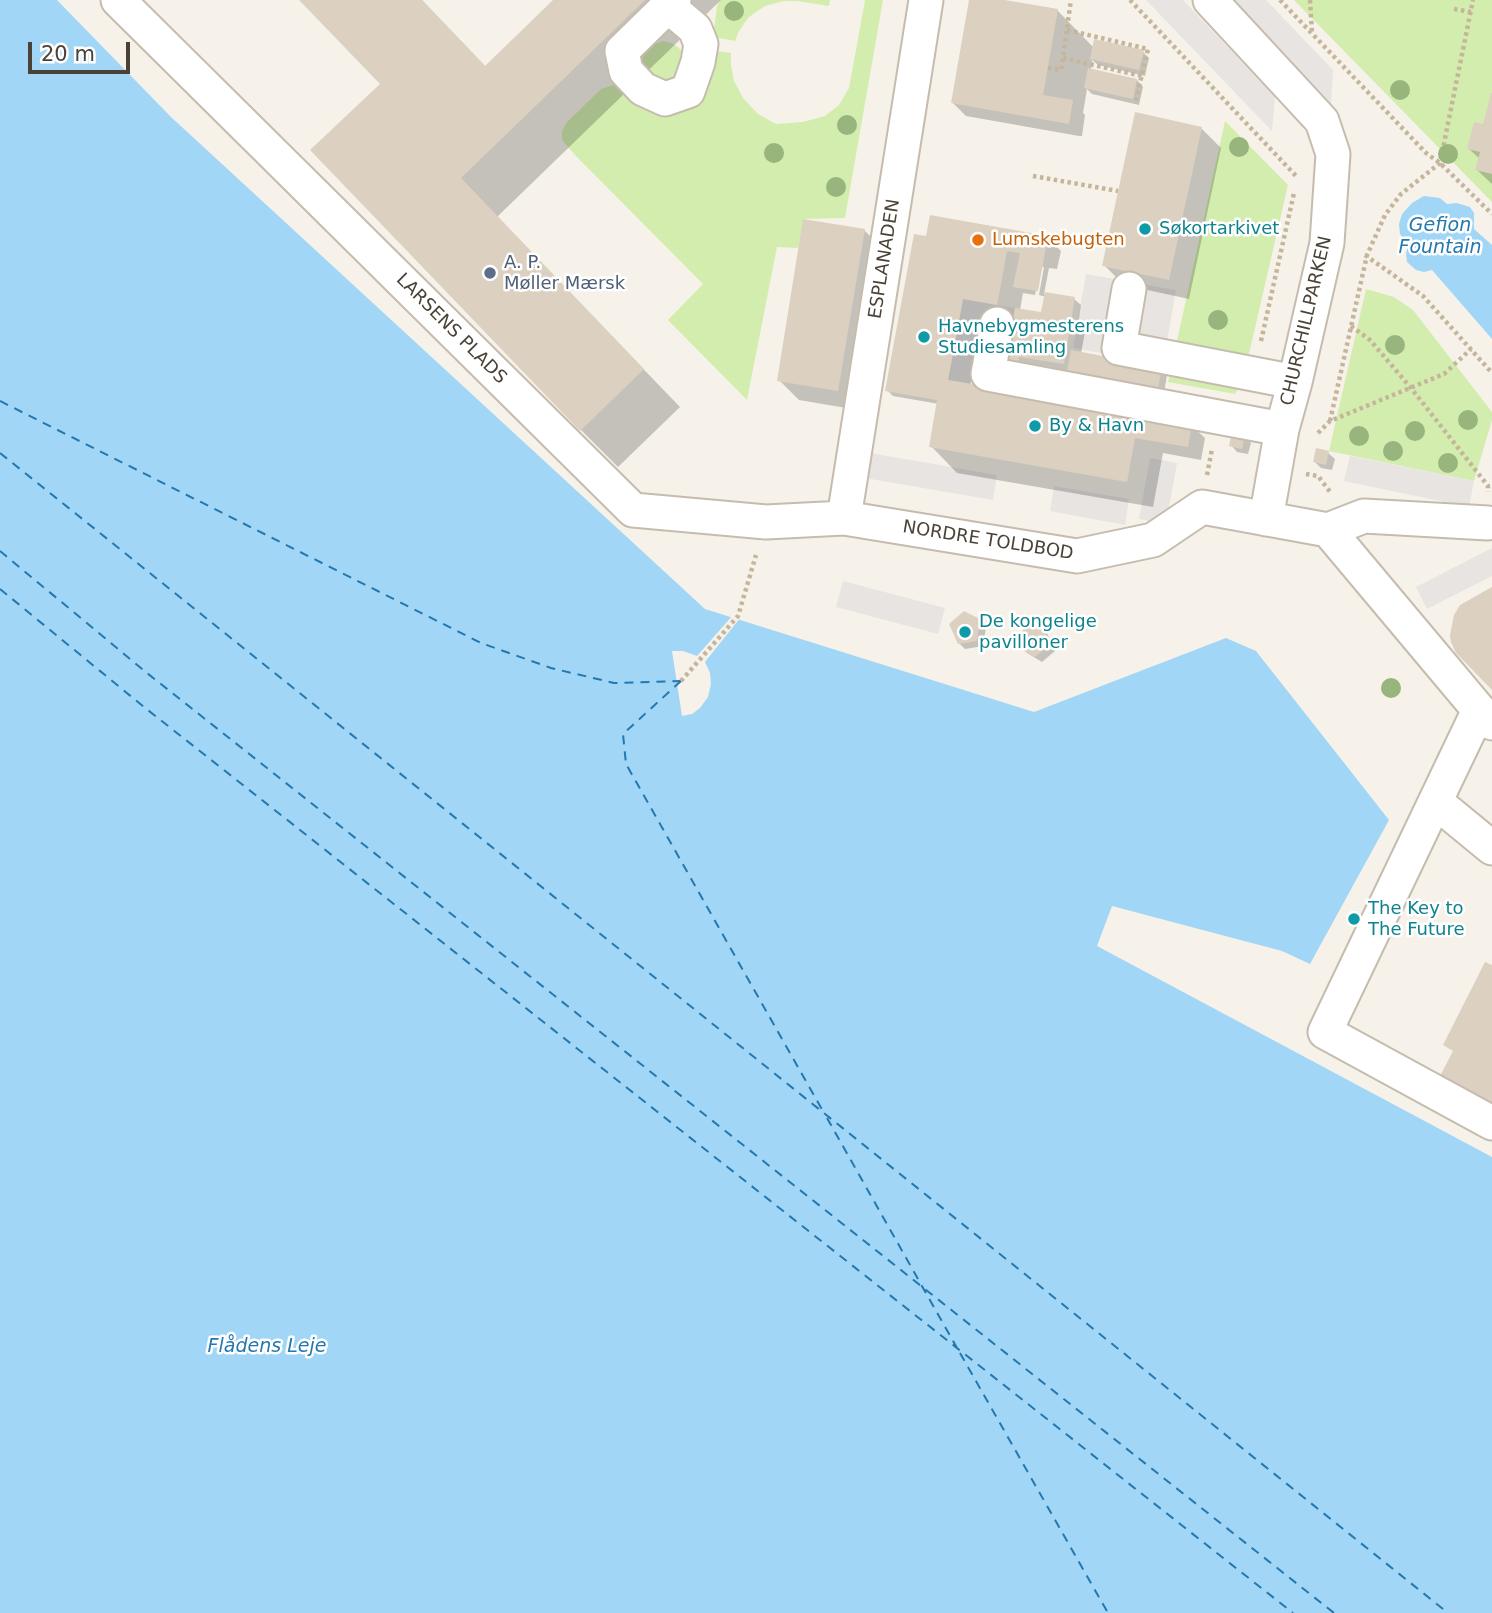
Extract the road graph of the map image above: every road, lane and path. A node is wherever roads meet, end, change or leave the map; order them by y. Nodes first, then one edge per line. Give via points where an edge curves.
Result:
1 (118, 0) edge
2 (926, 0) edge
3 (1070, 0) edge
4 (1130, 0) edge
5 (1210, 0) edge
6 (1280, 0) edge
7 (1311, 0) edge
8 (1473, 0) edge
9 (1454, 9) dead end
10 (1471, 12) junction
11 (1067, 30) junction
12 (1312, 33) junction
13 (1063, 58) junction
14 (1048, 68) dead end
15 (1142, 76) junction
16 (1135, 104) dead end
17 (1440, 163) junction
18 (1033, 176) dead end
19 (1118, 191) dead end
20 (1492, 214) edge
21 (1327, 243) junction
22 (1367, 256) junction
23 (1129, 289) dead end
24 (997, 324) dead end
25 (1351, 326) junction
26 (1471, 349) junction
27 (1492, 373) edge
28 (1253, 375) junction
29 (1295, 382) junction
30 (1410, 388) junction
31 (1222, 418) junction
32 (1330, 421) junction
33 (1282, 429) junction
34 (1314, 438) dead end
35 (1300, 472) dead end
36 (1488, 486) dead end
37 (1202, 507) junction
38 (844, 518) junction
39 (1266, 519) junction
40 (766, 522) junction
41 (1488, 523) dead end
42 (1340, 526) junction
43 (681, 681) dead end
44 (1486, 717) edge
45 (1436, 802) junction
46 (1492, 848) edge
47 (1492, 1123) edge

1 - 40 street, LARSENS PLADS via 633,510
2 - 38 street, ESPLANADEN
3 - 11 path
4 - 28 path via 1297,176
5 - 21 street, CHURCHILLPARKEN via 1322,121 1333,154
6 - 12 path
7 - 12 path
8 - 10 path
9 - 10 path
10 - 17 path
11 - 13 path
11 - 15 path via 1148,49
12 - 17 path
13 - 14 path via 1061,70
13 - 15 path
15 - 16 path
17 - 20 path
17 - 22 path via 1401,194 1385,215
18 - 19 path
21 - 22 path
21 - 29 street, CHURCHILLPARKEN
22 - 25 path
22 - 26 path via 1423,296
23 - 28 street via 1119,348
24 - 31 street via 988,374
25 - 30 path via 1370,340
25 - 32 path
26 - 27 path
26 - 30 path via 1444,374
28 - 29 street
29 - 33 street, CHURCHILLPARKEN
30 - 32 path
30 - 36 path
31 - 33 street
31 - 37 path via 1215,428
32 - 34 path
33 - 39 street, CHURCHILLPARKEN
35 - 42 path via 1318,476
37 - 38 street, NORDRE TOLDBOD via 1153,540 1077,556
37 - 39 street
38 - 40 street, LARSENS PLADS
39 - 42 street
40 - 43 path via 738,616
41 - 42 street via 1364,516
42 - 44 street
44 - 45 street
45 - 46 street
45 - 47 street via 1325,1032

